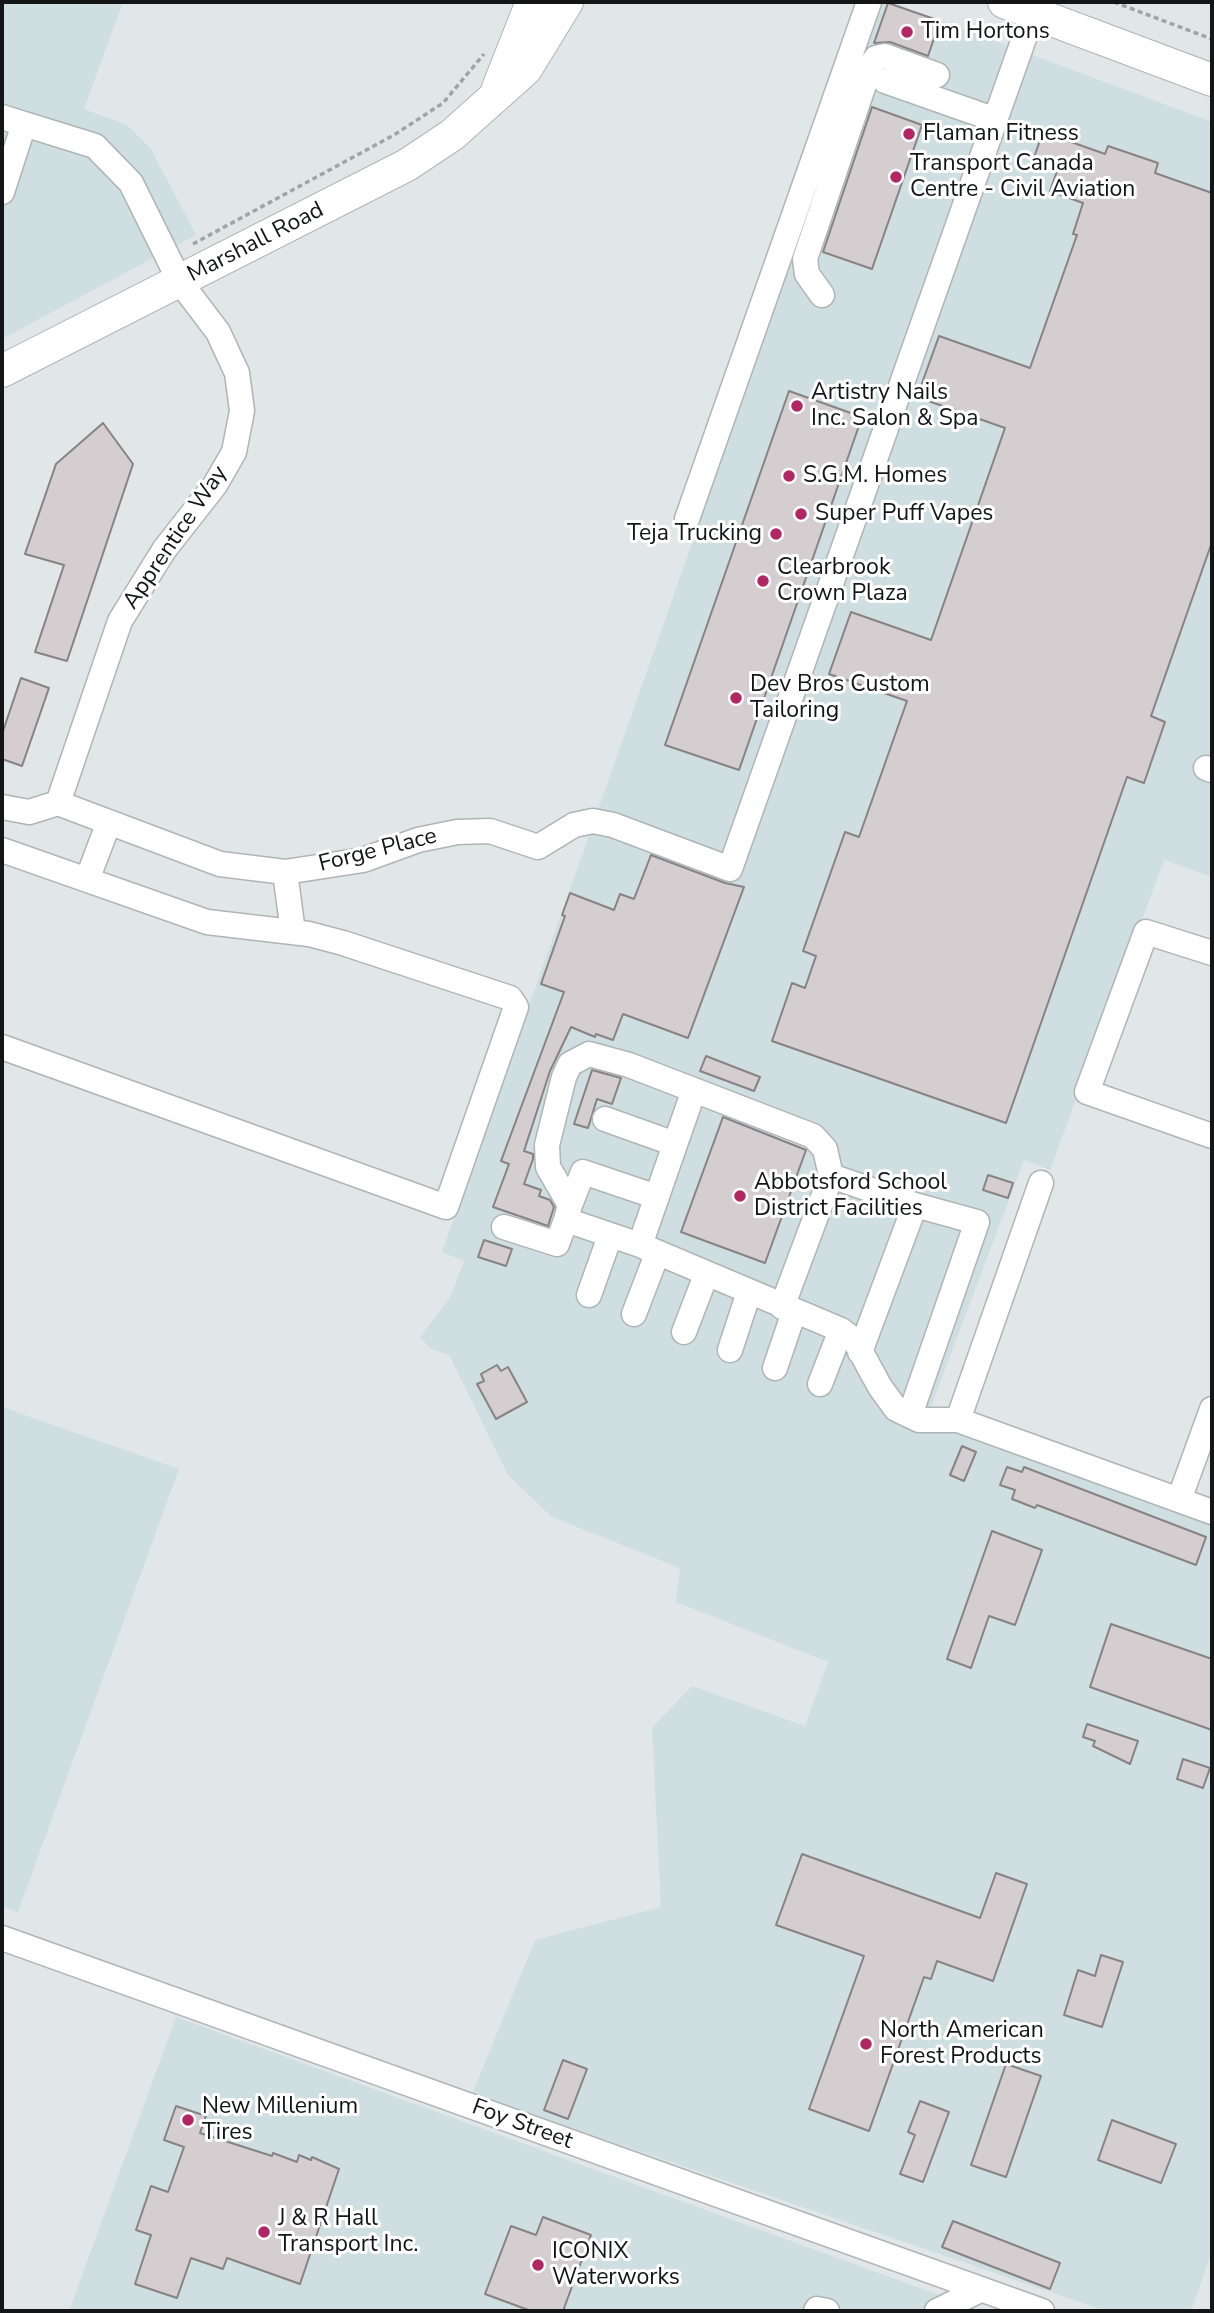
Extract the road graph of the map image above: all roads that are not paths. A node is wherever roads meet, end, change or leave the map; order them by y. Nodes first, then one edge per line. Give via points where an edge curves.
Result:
1 (532, 2) edge
2 (548, 2) edge
3 (567, 2) edge
4 (869, 2) edge
5 (1004, 2) edge
6 (1033, 13) junction
7 (937, 75) dead end
8 (1212, 80) edge
9 (885, 81) dead end
10 (496, 93) junction
11 (13, 120) edge
12 (996, 120) junction
13 (2, 192) edge
14 (180, 282) junction
15 (822, 295) dead end
16 (2, 371) edge
17 (687, 519) dead end
18 (58, 803) junction
19 (2, 807) edge
20 (109, 822) junction
21 (2, 850) edge
22 (285, 872) junction
23 (87, 880) junction
24 (292, 932) junction
25 (1209, 945) edge
26 (2, 1047) edge
27 (694, 1090) junction
28 (605, 1119) dead end
29 (1212, 1136) edge
30 (675, 1144) junction
31 (831, 1176) junction
32 (1041, 1183) dead end
33 (657, 1196) junction
34 (915, 1205) junction
35 (568, 1213) junction
36 (504, 1227) dead end
37 (610, 1236) junction
38 (648, 1250) junction
39 (706, 1275) junction
40 (750, 1292) junction
41 (589, 1294) dead end
42 (788, 1310) junction
43 (634, 1314) dead end
44 (841, 1330) junction
45 (684, 1332) dead end
46 (730, 1350) dead end
47 (860, 1352) junction
48 (775, 1368) dead end
49 (820, 1384) dead end
50 (1212, 1409) edge
51 (910, 1415) junction
52 (958, 1420) junction
53 (1179, 1500) junction
54 (1212, 1512) edge
55 (2, 1938) edge
56 (980, 2290) junction
57 (816, 2311) edge
58 (827, 2311) edge
59 (937, 2311) edge
60 (1042, 2311) edge

1 - 10 main road
2 - 10 main road, Marshall Road
3 - 10 main road, Marshall Road via 526,69
4 - 17 street
5 - 6 main road
6 - 8 main road
6 - 12 street
7 - 15 street via 886,56 876,58 870,67 805,259 807,275
9 - 12 street
10 - 14 main road, Marshall Road via 452,135 407,165
11 - 13 street
11 - 14 street, Apprentice Way via 95,146 131,183
12 - 22 street, Forge Place via 730,869 593,821 573,825 538,847 489,831 457,832 418,839 363,860
14 - 16 main road, Marshall Road
14 - 18 street, Apprentice Way via 209,317 237,373 242,411 234,452 215,485 140,584 120,621
18 - 19 street via 29,813
18 - 20 street, Forge Place
20 - 22 street, Forge Place via 220,864
20 - 23 street
21 - 23 street
22 - 24 street
23 - 24 street via 207,922
24 - 26 street via 343,943 514,1002 516,1014 446,1207
25 - 29 street via 1146,932 1087,1092
27 - 30 street
27 - 31 street via 813,1136 825,1150
27 - 35 street via 589,1054 570,1064 547,1145 548,1167
28 - 30 street
30 - 33 street
31 - 34 street
31 - 42 street
32 - 52 street
33 - 35 street via 583,1172
33 - 38 street
34 - 47 street
34 - 51 street via 976,1222
35 - 36 street via 557,1244
35 - 37 street
37 - 38 street
37 - 41 street
38 - 39 street
38 - 43 street
39 - 40 street
39 - 45 street
40 - 42 street
40 - 46 street
42 - 44 street
42 - 48 street
44 - 47 street
44 - 49 street
47 - 51 street via 896,1409
50 - 53 street
51 - 52 street via 939,1422
52 - 53 street
53 - 54 street
55 - 56 street, Foy Street
56 - 59 street
56 - 60 street, Foy Street
57 - 58 street

